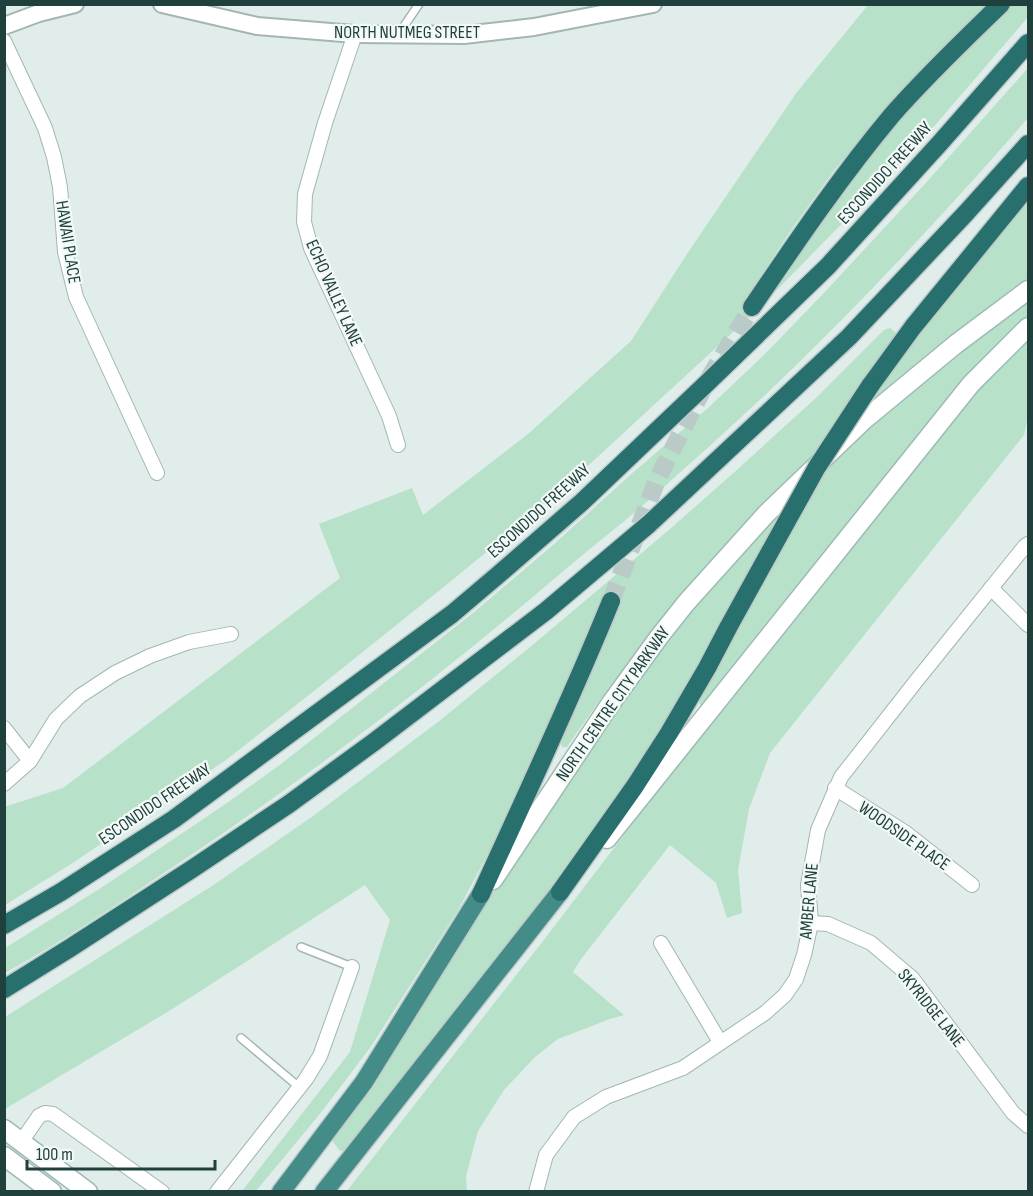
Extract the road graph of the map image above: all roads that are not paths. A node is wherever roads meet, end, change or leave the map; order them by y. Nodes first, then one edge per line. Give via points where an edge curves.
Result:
1 (162, 4) edge
2 (419, 4) edge
3 (653, 4) edge
4 (1001, 4) edge
5 (69, 5) edge
6 (4, 27) edge
7 (355, 34) junction
8 (398, 34) junction
9 (4, 41) edge
10 (1029, 43) edge
11 (1029, 144) edge
12 (1029, 186) edge
13 (1029, 290) edge
14 (752, 307) tunnel mouth
15 (1029, 327) edge
16 (398, 446) dead end
17 (157, 473) dead end
18 (1029, 544) edge
19 (991, 588) junction
20 (610, 601) tunnel mouth
21 (1029, 625) edge
22 (231, 634) dead end
23 (4, 728) edge
24 (30, 761) junction
25 (4, 784) edge
26 (835, 788) junction
27 (972, 885) dead end
28 (560, 892) junction
29 (481, 894) junction
30 (811, 923) junction
31 (4, 925) edge
32 (661, 943) dead end
33 (301, 946) dead end
34 (352, 967) joint
35 (4, 989) edge
36 (241, 1038) dead end
37 (720, 1042) junction
38 (299, 1088) junction
39 (1029, 1126) edge
40 (4, 1130) edge
41 (21, 1142) junction
42 (4, 1156) edge
43 (52, 1191) edge
44 (88, 1191) edge
45 (162, 1191) edge
46 (217, 1191) edge
47 (281, 1191) edge
48 (324, 1191) edge
49 (536, 1191) edge

1 - 7 street, NORTH NUTMEG STREET via 257,26
2 - 8 lane
3 - 8 street, NORTH NUTMEG STREET via 523,29 464,35
4 - 14 highway via 893,114 849,168
5 - 6 street
7 - 8 street, NORTH NUTMEG STREET
7 - 16 street, ECHO VALLEY LANE via 305,194 304,222 311,248 389,416
9 - 17 street, HAWAII PLACE via 45,128 54,157 65,252 76,297
10 - 31 highway, ESCONDIDO FREEWAY via 828,266 582,502 498,575 452,614 174,819
11 - 35 highway via 849,338 649,524 546,611 289,804
12 - 28 highway, bridge via 913,327 870,386 817,467 669,733
13 - 29 main road, NORTH CENTRE CITY PARKWAY via 864,420 752,529 659,637
15 - 28 main road via 971,384 607,839
18 - 19 street, AMBER LANE
19 - 21 street
19 - 26 street, AMBER LANE
20 - 29 highway via 551,743
22 - 24 street via 189,642 115,673 80,696 56,719
23 - 24 street
24 - 25 street
26 - 27 street, WOODSIDE PLACE via 906,833
26 - 30 street, AMBER LANE via 818,830 808,885
28 - 48 highway
29 - 47 highway, NORTH CENTRE CITY PARKWAY via 364,1082
30 - 37 street, AMBER LANE via 796,979 785,995 765,1014
30 - 39 street, SKYRIDGE LANE via 828,924 872,944 912,978 1013,1113
32 - 37 street
33 - 34 lane
34 - 38 street via 320,1056
36 - 38 lane
37 - 49 street, AMBER LANE via 683,1068 606,1097 574,1117 546,1155
38 - 46 street
40 - 41 main road
41 - 44 main road
41 - 45 street via 39,1116 54,1114
42 - 43 main road

